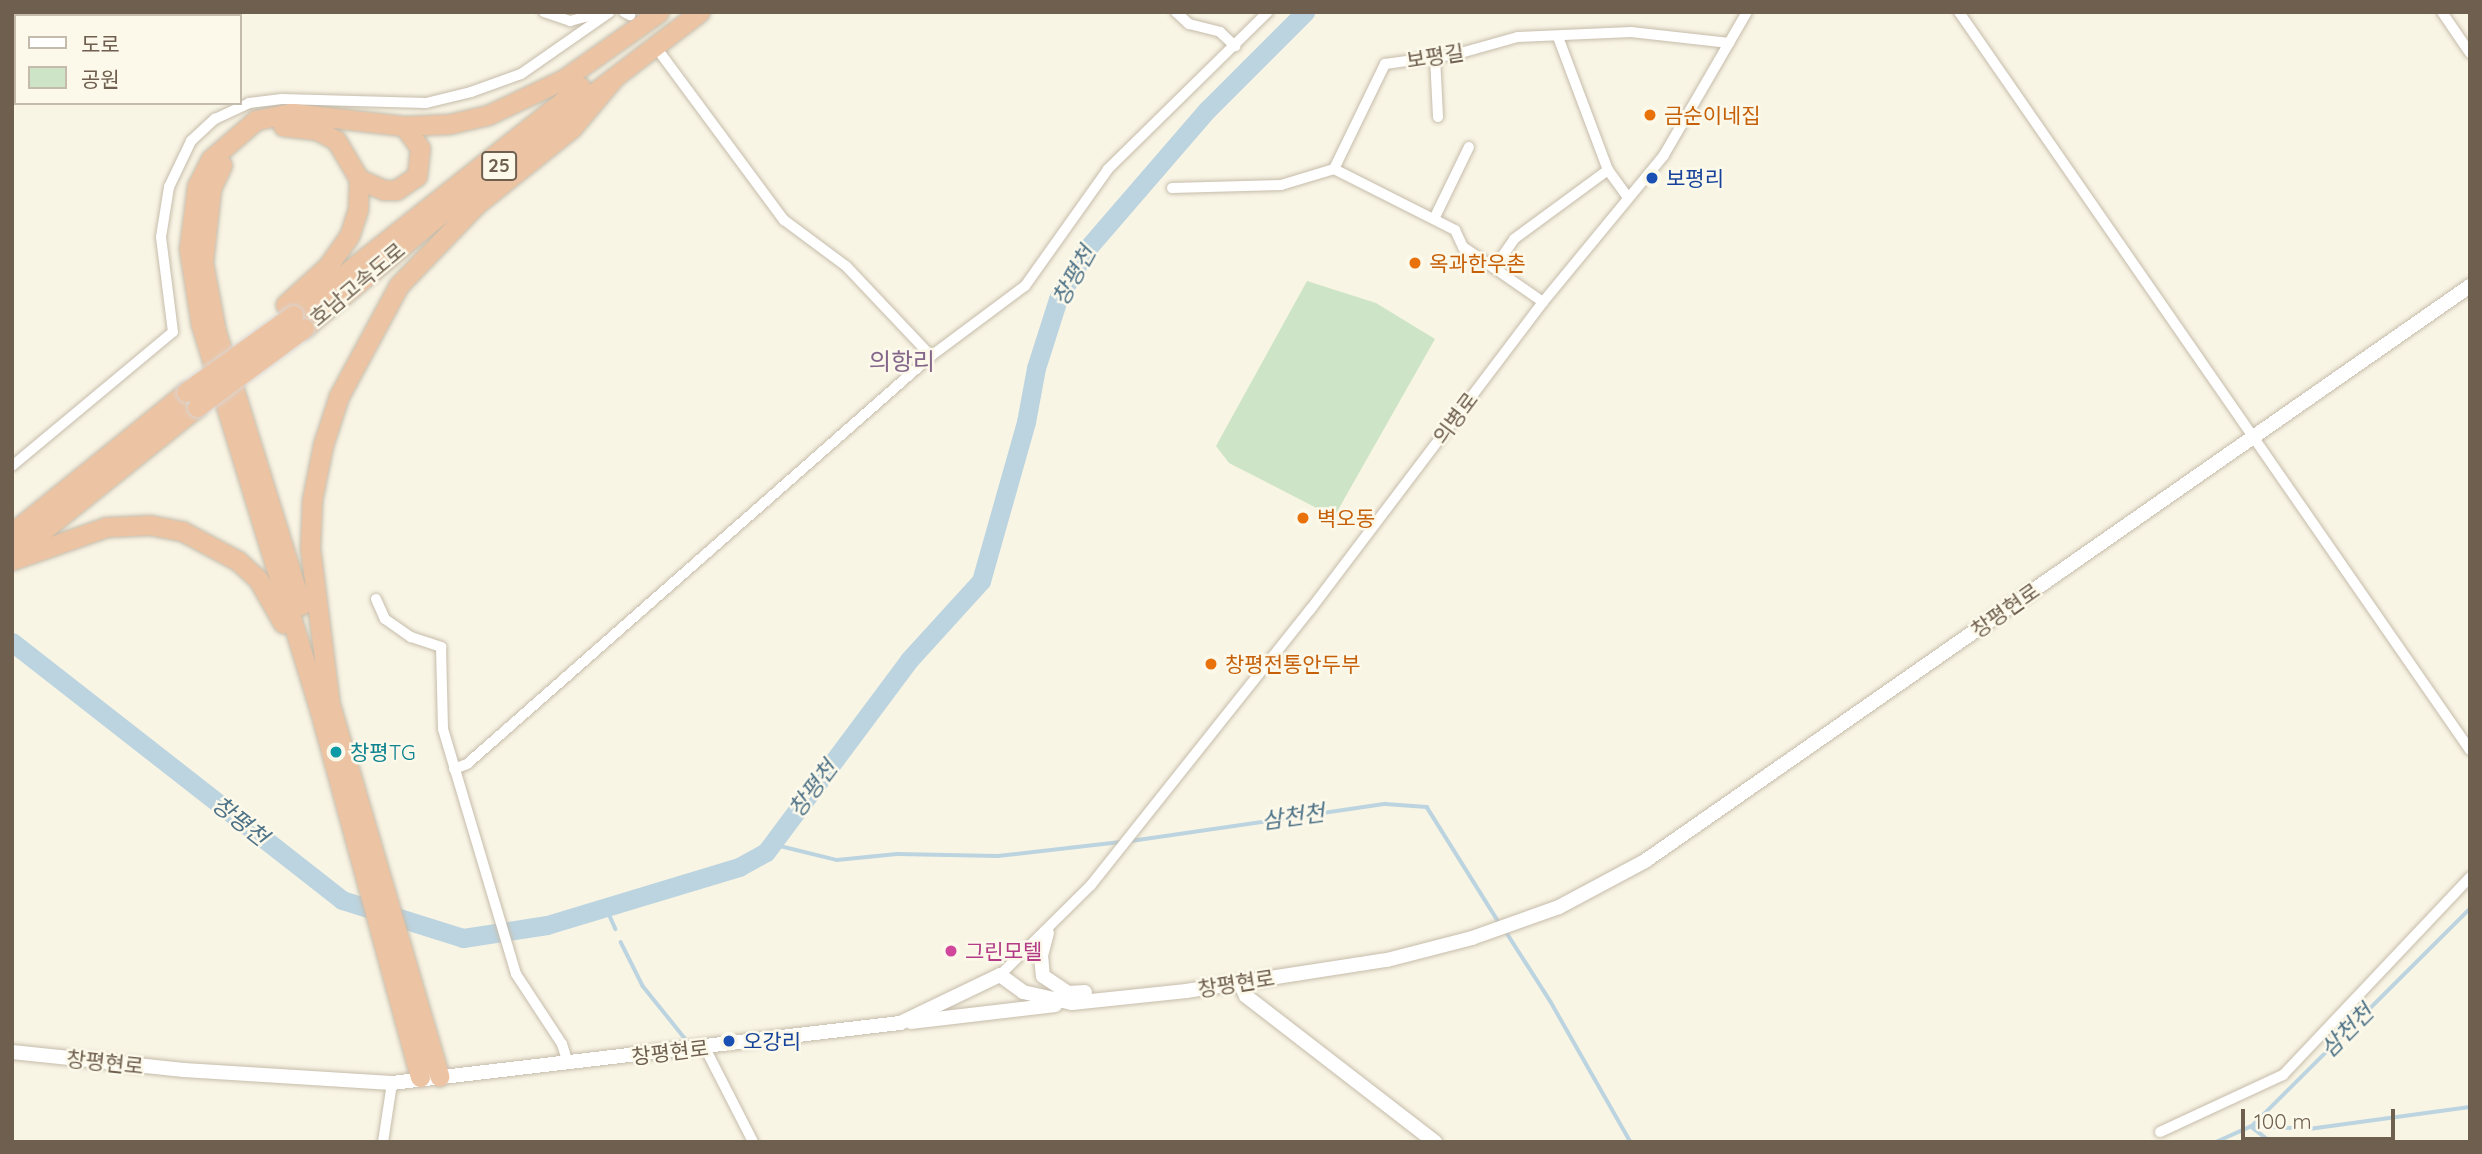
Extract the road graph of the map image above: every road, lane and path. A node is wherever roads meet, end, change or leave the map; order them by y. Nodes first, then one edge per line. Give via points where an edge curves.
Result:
1 (544, 12) edge
2 (603, 12) edge
3 (610, 12) edge
4 (659, 12) edge
5 (680, 12) edge
6 (700, 12) edge
7 (1176, 12) edge
8 (1268, 12) edge
9 (1747, 12) edge
10 (1959, 12) edge
11 (2442, 12) edge
12 (1558, 37) junction
13 (1729, 43) junction
14 (1235, 46) junction
15 (2470, 53) edge
16 (661, 54) dead end
17 (1435, 57) junction
18 (614, 78) junction
19 (1438, 117) dead end
20 (404, 126) junction
21 (1469, 147) dead end
22 (1334, 169) junction
23 (1608, 170) junction
24 (359, 179) junction
25 (1172, 188) dead end
26 (1628, 198) junction
27 (1434, 219) junction
28 (1494, 268) junction
29 (2470, 286) edge
30 (1543, 302) junction
31 (294, 316) junction
32 (931, 356) junction
33 (192, 400) junction
34 (2253, 439) junction
35 (12, 466) edge
36 (12, 533) edge
37 (12, 557) edge
38 (376, 599) dead end
39 (325, 707) junction
40 (2470, 750) edge
41 (454, 769) junction
42 (2470, 877) edge
43 (1047, 933) junction
44 (1000, 975) junction
45 (1240, 982) junction
46 (1152, 995) junction
47 (1072, 1003) junction
48 (900, 1023) junction
49 (705, 1048) junction
50 (12, 1052) edge
51 (568, 1064) junction
52 (430, 1077) junction
53 (393, 1083) junction
54 (2160, 1132) dead end
55 (383, 1142) edge
56 (753, 1142) edge
57 (1435, 1142) edge

1 - 2 street via 570,21
3 - 35 street via 522,74 471,92 426,103 282,99 249,103 215,119 191,141 169,187 161,237 173,332
4 - 20 highway via 564,79 508,106 449,124
5 - 31 highway, 호남고속도로 / 25 via 511,138
6 - 18 highway, 호남고속도로 / 25
7 - 14 street via 1189,24 1220,32
8 - 14 street
9 - 13 street, 의병로
10 - 34 street
11 - 15 street
12 - 13 street, 보평길 via 1631,32
12 - 17 street, 보평길 via 1518,37
12 - 23 street
13 - 26 street, 의병로 via 1670,145
14 - 32 street via 1108,169 1025,286
16 - 32 street via 784,220 846,266
17 - 19 street
17 - 22 street, 보평길 via 1385,64
18 - 31 highway, 호남고속도로 / 25
18 - 39 highway via 572,128 445,232 399,285 339,396 314,489 310,548
20 - 24 highway via 420,148 417,176 396,190
20 - 39 highway via 292,113 256,120 211,159 197,186 192,211 189,249 201,325
21 - 27 street
22 - 25 street via 1281,185
22 - 27 street
23 - 26 street
23 - 28 street via 1514,239
24 - 31 highway via 358,209 349,236
24 - 39 highway via 336,140 317,130 290,125 264,130 223,163 211,189 204,253 216,332 260,460
26 - 30 street, 의병로
27 - 28 street via 1455,230 1463,247
28 - 30 street
29 - 34 main road, 창평현로
30 - 43 street, 의병로 via 1310,610 1091,885
31 - 33 highway, 호남고속도로 / 25, bridge
31 - 33 highway, 25, bridge
32 - 41 street via 467,764
33 - 36 highway, 호남고속도로 / 25
33 - 37 highway, 호남고속도로 / 25
34 - 40 street
34 - 45 main road, 창평현로 via 1645,861 1532,918 1472,938 1387,960
37 - 39 highway via 106,527 150,525 211,544 238,561 264,588
38 - 41 street via 386,619 411,637 442,647 443,729
39 - 52 highway via 373,841 410,969
39 - 52 highway via 346,818 386,958
41 - 51 street via 514,966 562,1044
42 - 54 street via 2283,1075
43 - 44 street
43 - 46 main road via 1041,955 1043,975 1055,987 1068,993 1124,989
44 - 47 main road, 창평현로 via 1023,992
44 - 48 main road, 창평현로
45 - 46 main road, 창평현로
45 - 57 main road via 1246,996
46 - 47 main road, 창평현로
47 - 48 main road
48 - 49 main road, 창평현로
49 - 51 main road, 창평현로
49 - 56 street
50 - 53 main road, 창평현로 via 184,1070
51 - 52 main road, 창평현로
52 - 53 main road, 창평현로
53 - 55 street

